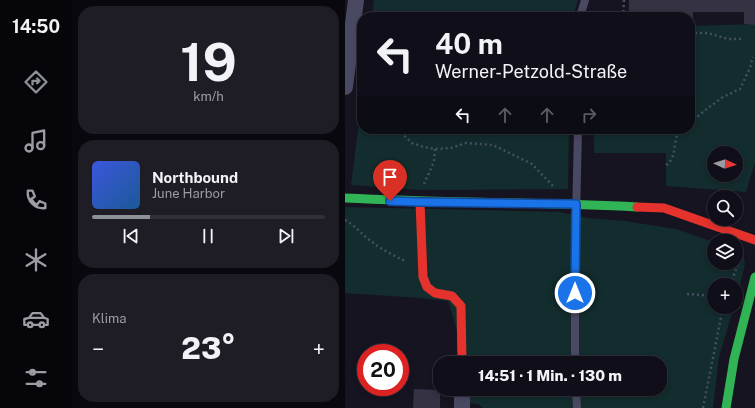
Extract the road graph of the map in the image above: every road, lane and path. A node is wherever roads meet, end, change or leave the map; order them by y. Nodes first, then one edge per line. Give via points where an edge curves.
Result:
1 (356, 0) edge
2 (585, 0) edge
3 (624, 0) edge
4 (581, 12) edge
5 (623, 12) edge
6 (695, 33) edge
7 (744, 39) dead end
8 (753, 58) dead end
9 (345, 88) edge
10 (695, 119) edge
11 (402, 134) edge
12 (578, 134) edge
13 (677, 134) edge
14 (435, 149) junction
15 (666, 165) dead end
16 (345, 198) edge
17 (420, 202) junction
18 (566, 204) junction
19 (576, 204) junction
20 (345, 220) edge
21 (755, 240) edge
22 (422, 265) junction
23 (755, 278) edge
24 (687, 294) dead end
25 (707, 295) edge
26 (722, 314) edge
27 (462, 356) edge
28 (575, 356) edge
29 (462, 396) edge
30 (576, 396) edge
31 (462, 408) edge
32 (577, 408) edge
33 (703, 408) edge
34 (726, 408) edge

1 - 9 street
2 - 4 lane
3 - 5 path
6 - 7 path
8 - 10 path via 740,89 723,97
11 - 14 path via 412,143
12 - 19 lane
13 - 15 path via 674,155 671,162
14 - 17 path via 434,162 421,193
14 - 18 path via 467,143 493,144 532,164
16 - 17 street
17 - 18 street
17 - 22 street
18 - 19 street
19 - 21 street via 664,208
19 - 28 lane
20 - 22 path via 391,255 406,262
22 - 27 street via 427,287 435,293 453,296 461,306
23 - 34 street via 739,334
24 - 25 path
26 - 33 path
29 - 31 street
30 - 32 lane

